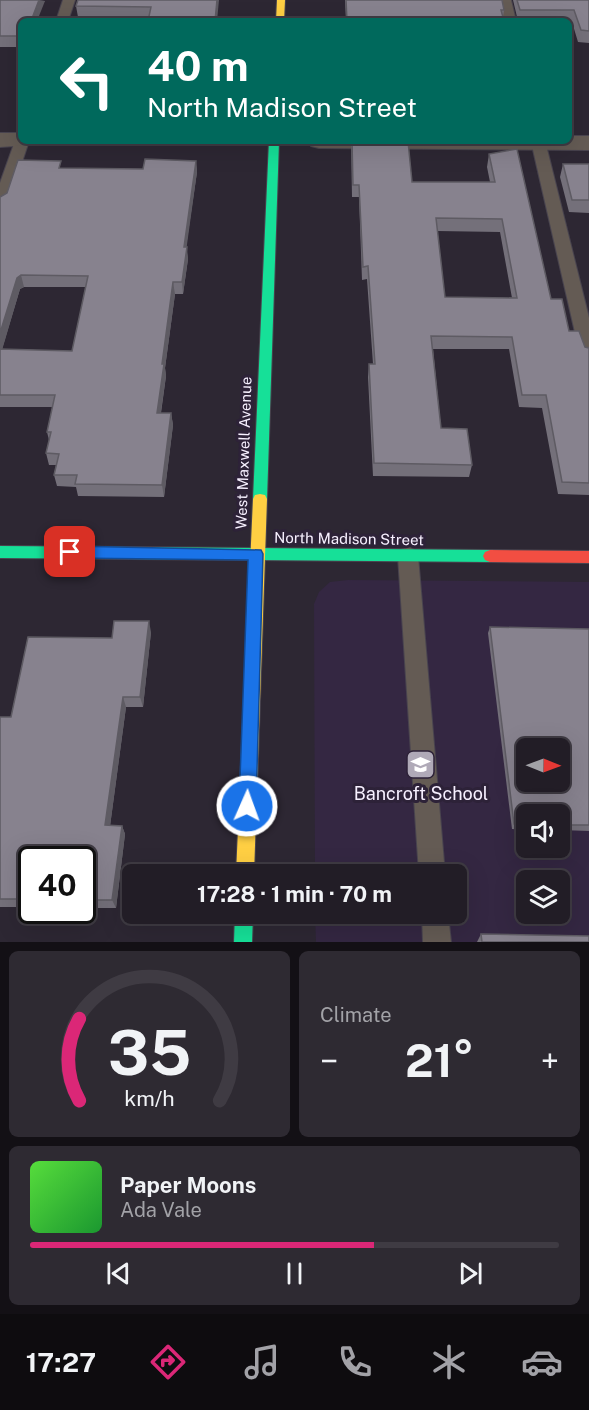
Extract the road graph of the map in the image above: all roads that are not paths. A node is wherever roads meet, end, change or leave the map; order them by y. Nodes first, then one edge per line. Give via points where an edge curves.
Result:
1 (69, 0) edge
2 (281, 0) edge
3 (504, 0) edge
4 (63, 18) edge
5 (280, 18) edge
6 (509, 18) edge
7 (0, 140) edge
8 (18, 141) edge
9 (572, 143) edge
10 (589, 143) edge
11 (20, 144) edge
12 (274, 144) edge
13 (538, 144) edge
14 (0, 204) edge
15 (589, 354) edge
16 (0, 552) edge
17 (256, 554) junction
18 (408, 556) junction
19 (589, 557) edge
20 (245, 864) edge
21 (431, 864) edge
22 (244, 924) edge
23 (436, 924) edge
24 (243, 942) edge
25 (437, 942) edge

1 - 4 lane
2 - 5 street
3 - 6 lane
7 - 8 street
9 - 10 street
11 - 14 lane
12 - 17 street, West Maxwell Avenue
13 - 15 lane
16 - 17 street, North Madison Street
17 - 18 street, North Madison Street
17 - 20 street, West Maxwell Avenue
18 - 19 street, North Madison Street
18 - 21 lane
22 - 24 street
23 - 25 lane

